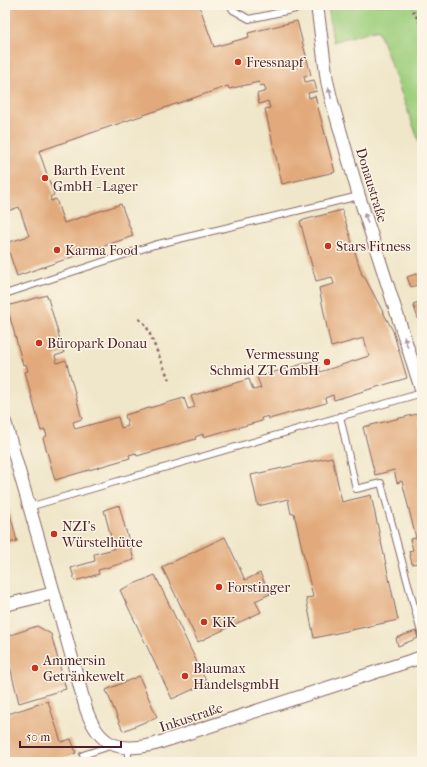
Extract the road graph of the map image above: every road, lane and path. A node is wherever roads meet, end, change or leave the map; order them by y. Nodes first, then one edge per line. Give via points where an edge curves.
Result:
1 (230, 5) edge
2 (314, 5) edge
3 (317, 5) edge
4 (410, 5) edge
5 (422, 27) edge
6 (359, 196) junction
7 (5, 294) edge
8 (139, 318) dead end
9 (170, 382) dead end
10 (422, 393) edge
11 (340, 416) junction
12 (5, 422) edge
13 (29, 507) junction
14 (54, 593) junction
15 (5, 605) edge
16 (422, 636) edge
17 (422, 657) edge
18 (113, 745) junction
19 (128, 749) junction
20 (83, 755) dead end
21 (128, 762) edge

1 - 2 lane via 233,10 249,19
6 -> 3 street, Donaustraße via 327,81
4 - 5 path
6 - 7 lane via 154,245
10 -> 6 street, Donaustraße
8 - 9 path via 146,326
10 - 11 lane
11 - 13 lane
11 - 16 lane via 356,489 381,484
12 - 13 street, Inkustraße
13 - 14 street, Inkustraße
14 - 15 street
14 - 18 street, Inkustraße via 88,716 98,732
17 - 19 street, Inkustraße via 172,739
18 - 19 street, Inkustraße
18 - 20 lane
19 - 21 lane

